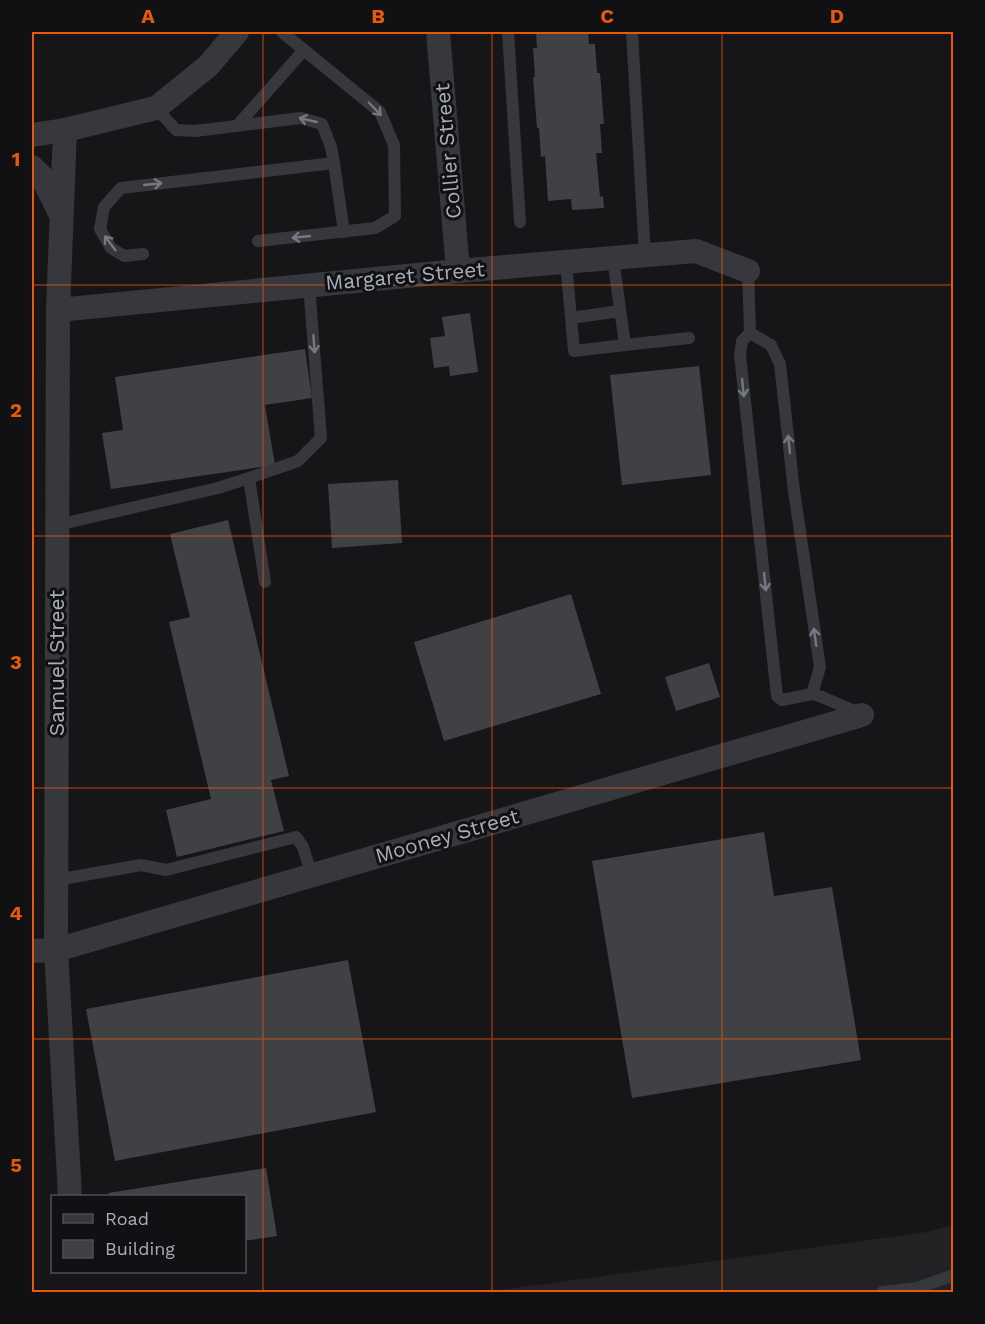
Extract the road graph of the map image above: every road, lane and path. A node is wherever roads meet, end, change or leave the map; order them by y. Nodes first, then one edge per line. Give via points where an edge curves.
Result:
1 (237, 32) edge
2 (282, 32) edge
3 (438, 32) edge
4 (508, 32) edge
5 (632, 32) edge
6 (304, 50) junction
7 (156, 108) junction
8 (237, 126) junction
9 (65, 130) junction
10 (32, 135) edge
11 (334, 163) junction
12 (32, 167) edge
13 (61, 214) junction
14 (520, 222) dead end
15 (344, 232) junction
16 (258, 242) dead end
17 (143, 254) dead end
18 (645, 255) junction
19 (613, 258) junction
20 (566, 262) junction
21 (458, 271) junction
22 (748, 271) joint
23 (309, 285) junction
24 (58, 310) junction
25 (620, 311) junction
26 (571, 318) junction
27 (750, 333) junction
28 (688, 338) dead end
29 (624, 345) junction
30 (249, 478) junction
31 (57, 525) junction
32 (265, 582) dead end
33 (812, 694) junction
34 (862, 715) joint
35 (312, 876) junction
36 (56, 880) junction
37 (56, 950) junction
38 (32, 951) edge
39 (70, 1195) edge
40 (954, 1275) edge
41 (882, 1293) edge

1 - 7 street via 208,66
2 - 6 lane
3 - 21 street, Collier Street
4 - 14 lane
5 - 18 lane
6 - 8 lane
6 -> 15 lane via 380,112 394,144 395,216 375,228
7 - 8 lane via 176,130
7 - 9 street
11 -> 8 lane via 322,124 301,118
9 - 10 street
9 - 13 street, Samuel Street
11 - 15 lane
17 -> 11 lane via 124,256 111,248 100,229 104,207 121,188
12 - 13 street via 42,177
13 - 24 street, Samuel Street
15 -> 16 lane
18 - 19 street, Margaret Street
18 - 22 street, Margaret Street via 696,251
19 - 20 street, Margaret Street
19 - 25 lane
20 - 21 street, Margaret Street
20 - 26 lane
21 - 23 street, Margaret Street
22 - 27 lane
23 - 24 street, Margaret Street
23 -> 30 lane via 321,438 298,462
24 - 31 street, Samuel Street
25 - 26 lane
25 - 29 lane
26 - 29 lane via 574,351
33 -> 27 lane via 820,668 780,364 771,345
27 -> 33 lane via 742,341 740,355 777,696 782,700
28 - 29 lane
30 - 31 lane
30 - 32 lane
31 - 36 street, Samuel Street
33 - 34 lane
34 - 35 street, Mooney Street
35 - 36 lane via 296,837 166,870 141,865
35 - 37 street, Mooney Street
36 - 37 street, Samuel Street
37 - 38 street, Mooney Street
37 - 39 street, Samuel Street
40 - 41 lane via 917,1288

